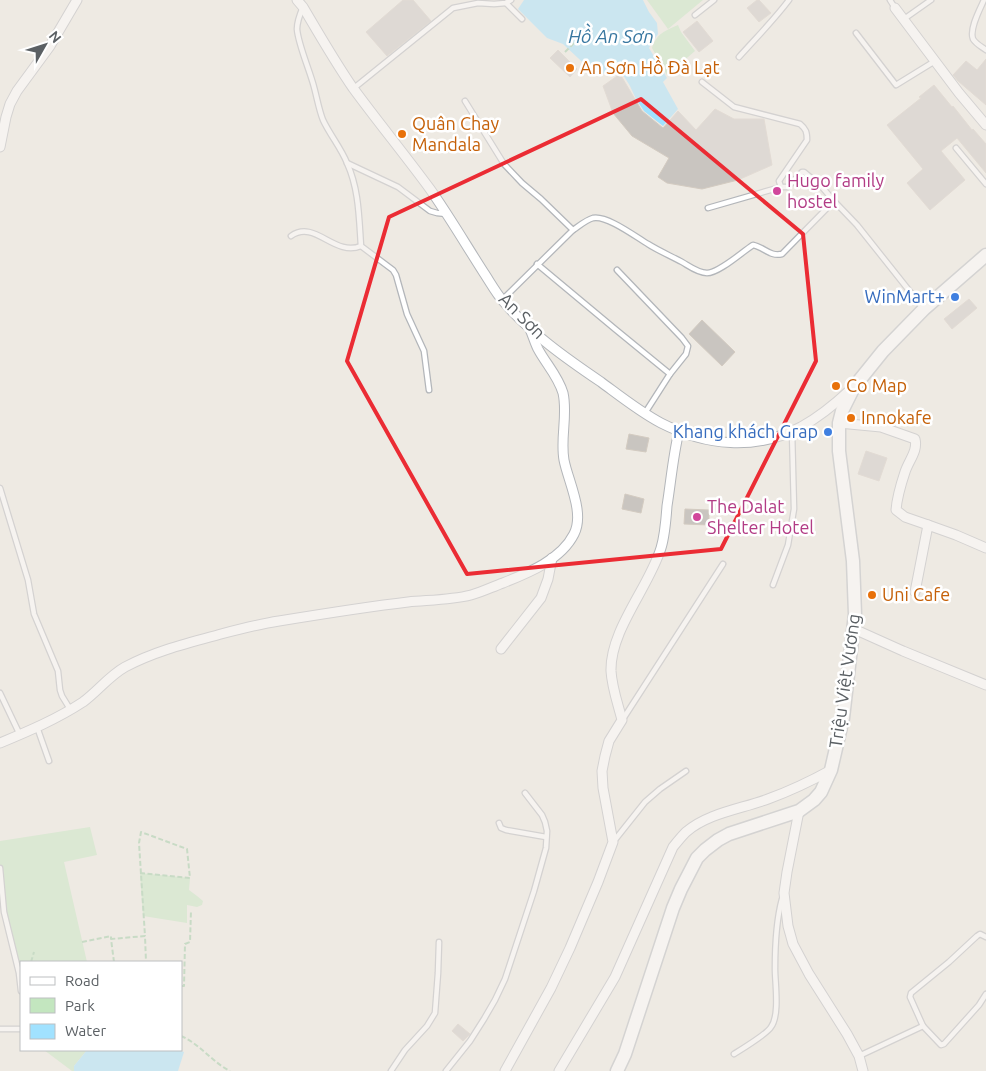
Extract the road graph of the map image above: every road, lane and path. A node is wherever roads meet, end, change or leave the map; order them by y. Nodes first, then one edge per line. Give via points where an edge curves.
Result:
1 (77, 0) edge
2 (714, 0) edge
3 (789, 0) edge
4 (931, 0) edge
5 (984, 0) edge
6 (509, 1) edge
7 (300, 3) edge
8 (893, 4) edge
9 (695, 15) dead end
10 (522, 19) dead end
11 (904, 19) junction
12 (575, 32) dead end
13 (856, 33) dead end
14 (577, 40) junction
15 (583, 41) dead end
16 (986, 50) edge
17 (565, 52) dead end
18 (739, 57) dead end
19 (934, 60) junction
20 (702, 82) dead end
21 (354, 88) junction
22 (465, 101) dead end
23 (986, 124) edge
24 (0, 147) edge
25 (956, 148) dead end
26 (347, 163) junction
27 (986, 184) edge
28 (781, 187) junction
29 (834, 201) junction
30 (708, 208) dead end
31 (447, 214) junction
32 (572, 230) junction
33 (291, 236) dead end
34 (361, 246) junction
35 (986, 255) edge
36 (538, 264) junction
37 (617, 270) dead end
38 (502, 300) junction
39 (924, 309) junction
40 (530, 329) junction
41 (670, 374) junction
42 (854, 387) junction
43 (429, 390) dead end
44 (645, 413) junction
45 (840, 423) junction
46 (679, 431) junction
47 (792, 431) junction
48 (0, 488) edge
49 (928, 525) junction
50 (986, 548) edge
51 (552, 558) junction
52 (723, 564) dead end
53 (773, 585) dead end
54 (915, 592) dead end
55 (854, 629) junction
56 (501, 649) dead end
57 (986, 685) edge
58 (0, 693) edge
59 (71, 710) junction
60 (622, 720) junction
61 (37, 727) junction
62 (20, 735) junction
63 (0, 743) edge
64 (49, 761) dead end
65 (831, 770) junction
66 (686, 771) dead end
67 (525, 793) dead end
68 (799, 811) junction
69 (499, 823) dead end
70 (546, 837) junction
71 (613, 842) junction
72 (0, 868) edge
73 (140, 873) junction
74 (784, 893) junction
75 (191, 910) dead end
76 (145, 936) junction
77 (986, 937) edge
78 (111, 939) junction
79 (82, 942) dead end
80 (439, 942) dead end
81 (34, 952) dead end
82 (31, 961) edge
83 (114, 961) edge
84 (146, 961) edge
85 (20, 982) edge
86 (182, 986) edge
87 (986, 994) edge
88 (923, 1026) junction
89 (0, 1029) edge
90 (20, 1029) edge
91 (182, 1037) edge
92 (734, 1054) dead end
93 (859, 1056) junction
94 (230, 1071) edge
95 (391, 1071) edge
96 (446, 1071) edge
97 (505, 1071) edge
98 (559, 1071) edge
99 (617, 1071) edge
100 (863, 1071) edge

1 - 24 street via 10,104
2 - 9 lane
3 - 18 lane
4 - 11 lane
5 - 16 lane via 972,32 973,39
6 - 10 lane
6 - 21 lane via 453,8
7 - 21 street, An Sơn
7 - 26 lane via 297,29 322,117
8 - 11 street
11 - 19 street
12 - 14 path
13 - 19 lane via 896,85
14 - 15 path
14 - 17 path
19 - 23 street
20 - 28 lane via 734,107 805,128 808,140 779,181
21 - 31 street, An Sơn
22 - 32 lane via 504,164
25 - 27 lane
26 - 31 lane via 398,187 430,210
26 - 34 lane via 357,194
28 - 29 lane via 788,187 804,172
28 - 30 lane
29 - 32 lane via 782,254 776,256 753,245 719,269 707,273 608,221 594,218
29 - 39 lane
31 - 38 street, An Sơn
32 - 36 lane
33 - 34 lane via 305,231 340,246
34 - 43 lane via 396,276 407,314 424,351
35 - 39 street, Triệu Việt Vương
36 - 38 lane
36 - 41 lane
37 - 41 lane via 688,346 686,354
38 - 40 street, An Sơn
39 - 42 street, Triệu Việt Vương
40 - 44 street, An Sơn
40 - 51 street via 563,394 562,447 576,505 576,530 570,541
41 - 44 lane
42 - 45 street, Triệu Việt Vương
42 - 47 street, An Sơn via 821,414
44 - 46 street, An Sơn
45 - 49 street via 881,427 915,438 914,454 906,470 896,510 905,517
45 - 55 street, Triệu Việt Vương via 839,450 853,561
46 - 47 street, An Sơn via 707,440 739,444
46 - 60 street via 661,548 619,634 612,659 611,672
47 - 53 lane via 794,509 788,545
48 - 59 lane via 28,580 34,614 58,671 62,696
49 - 50 street
49 - 54 street
51 - 56 street via 541,598
51 - 59 street via 526,574 470,595 276,621 179,646 124,668
52 - 60 lane
55 - 57 street
55 - 65 street, Triệu Việt Vương via 843,718
58 - 62 lane
59 - 61 street
60 - 71 street via 610,741 602,771
61 - 62 street
61 - 64 lane
62 - 63 street
65 - 68 street, Triệu Việt Vương via 822,792
65 - 98 street via 769,799 708,819 679,840 673,847 616,976
66 - 71 lane via 645,802
67 - 70 lane via 542,815
68 - 74 street
68 - 99 street, Triệu Việt Vương via 729,834 698,858 678,896
69 - 70 lane via 506,830
70 - 96 lane via 536,884 505,979 470,1041
71 - 97 street via 570,948
72 - 85 lane via 4,912
73 - 73 path via 141,832 187,849 190,878
73 - 76 path
74 - 92 lane via 776,943 776,1006 772,1026
74 - 93 street via 793,944
75 - 86 path via 190,942 185,944
76 - 78 path
76 - 84 path
77 - 88 lane via 977,936 911,993
78 - 79 path via 111,936
78 - 83 path
80 - 95 lane via 435,1013
81 - 82 path
87 - 88 lane via 944,1044 940,1045
88 - 93 lane
89 - 90 lane
91 - 94 path
93 - 100 street

